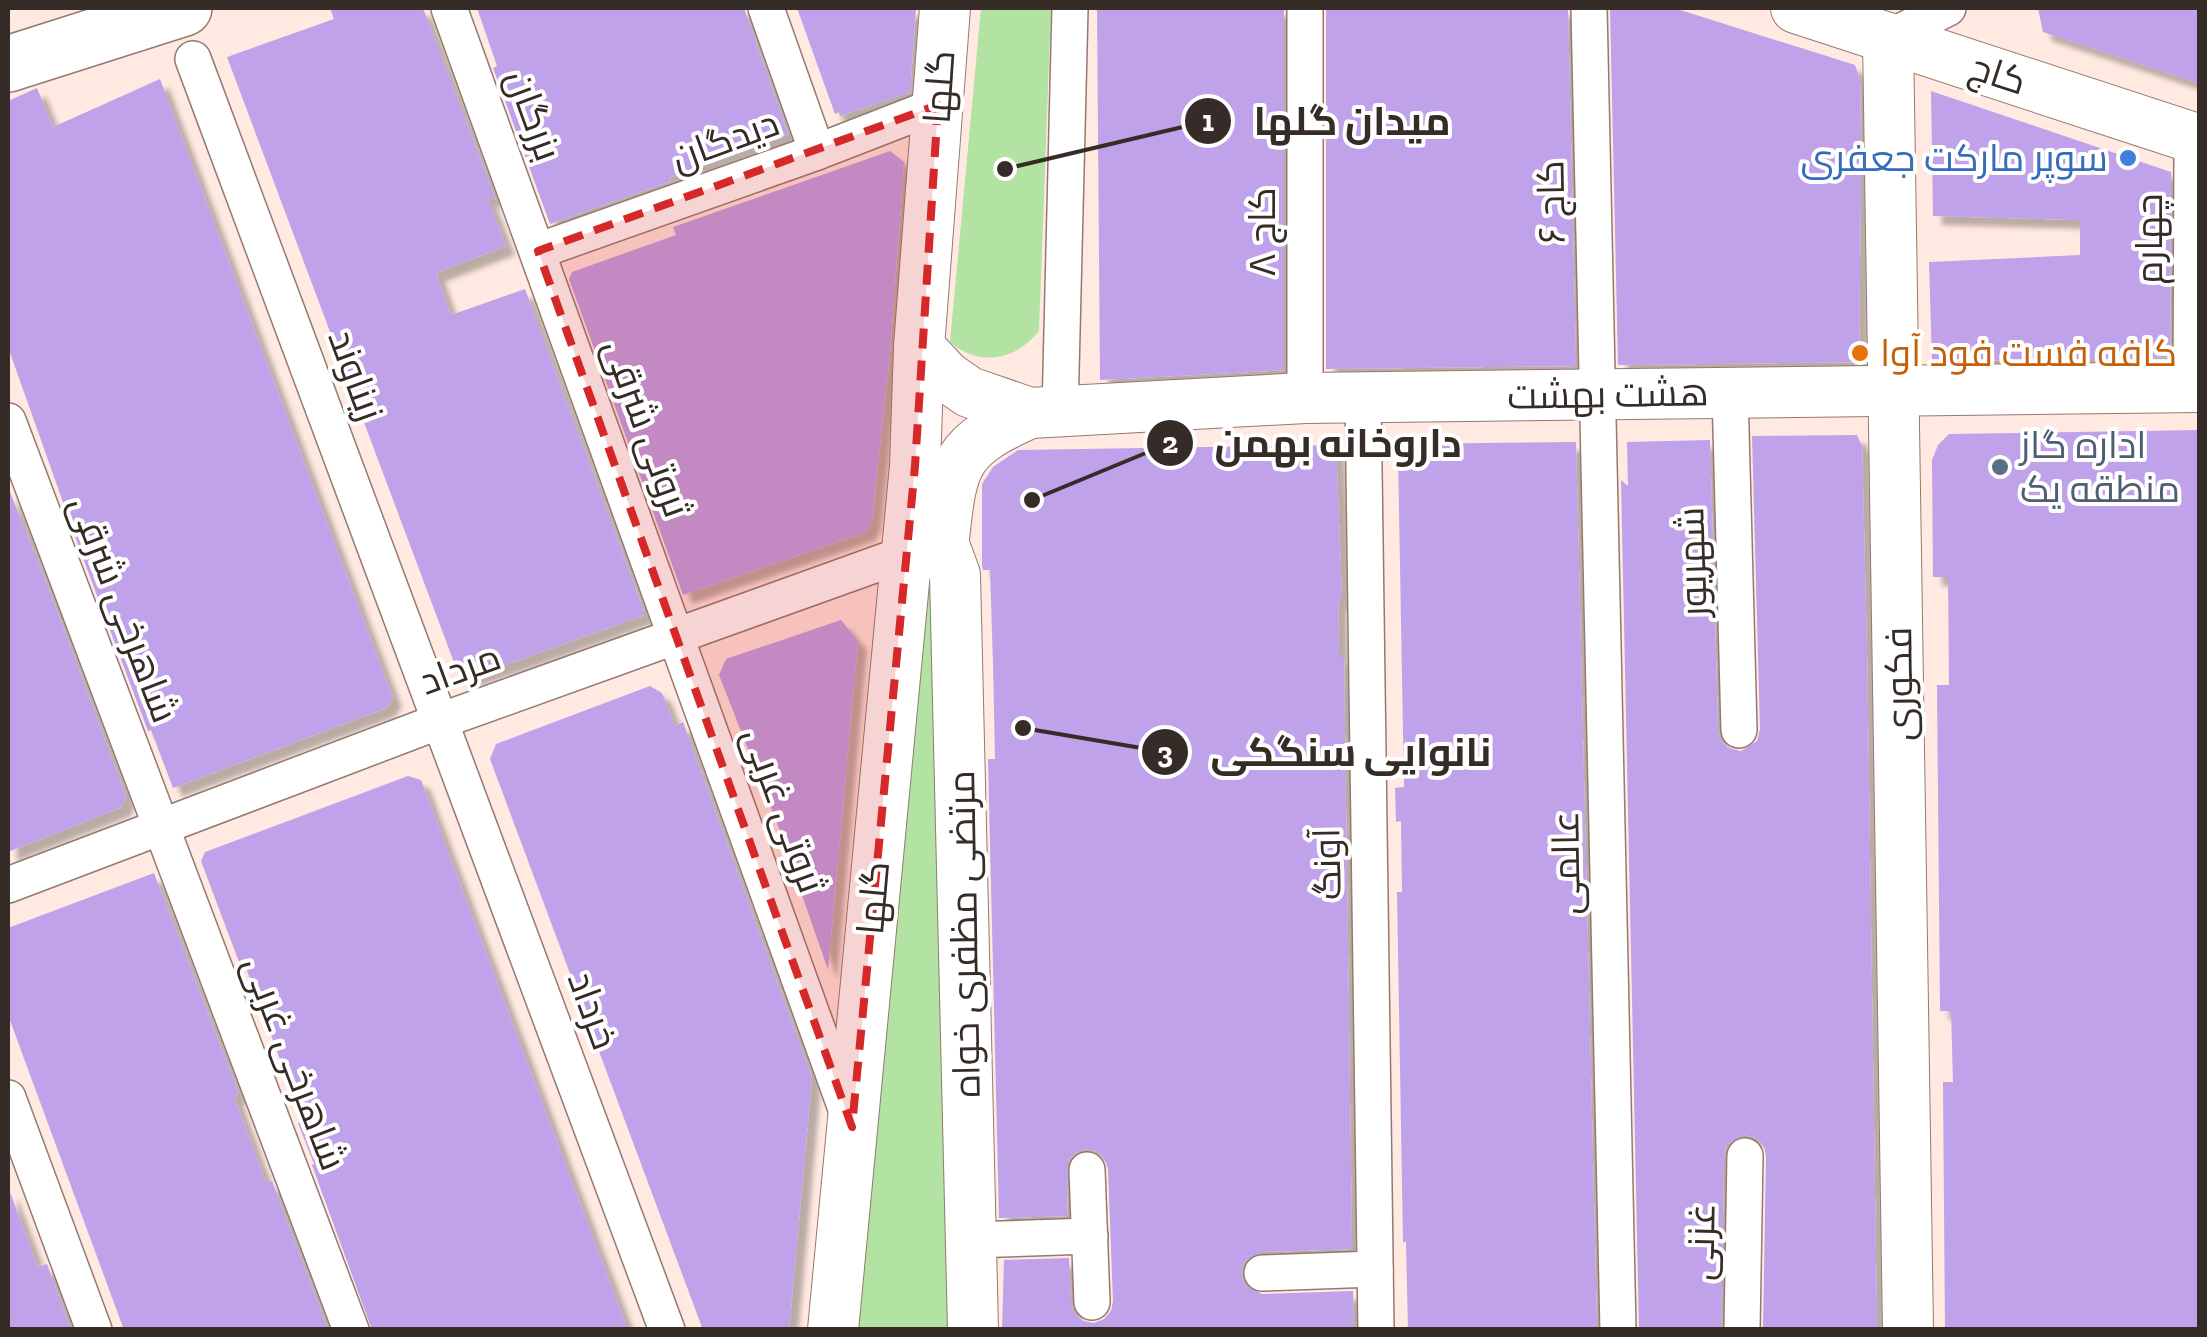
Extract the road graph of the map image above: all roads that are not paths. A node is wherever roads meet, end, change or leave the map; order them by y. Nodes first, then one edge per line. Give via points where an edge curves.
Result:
1 (450, 8) edge
2 (766, 8) edge
3 (944, 8) edge
4 (1070, 8) edge
5 (1305, 8) edge
6 (1588, 8) edge
7 (1796, 8) edge
8 (1948, 8) edge
9 (189, 33) edge
10 (1888, 38) junction
11 (8, 64) edge
12 (938, 105) junction
13 (2196, 146) edge
14 (817, 152) junction
15 (538, 251) junction
16 (918, 347) junction
17 (2196, 387) edge
18 (1895, 390) junction
19 (1730, 392) junction
20 (1598, 394) junction
21 (1363, 397) junction
22 (1304, 398) junction
23 (1045, 413) junction
24 (8, 421) edge
25 (924, 547) junction
26 (676, 635) junction
27 (440, 721) junction
28 (1739, 730) dead end
29 (160, 826) junction
30 (8, 885) edge
31 (8, 1098) edge
32 (852, 1127) junction
33 (1746, 1156) dead end
34 (1088, 1170) dead end
35 (1090, 1236) junction
36 (971, 1240) junction
37 (1375, 1269) junction
38 (1262, 1274) dead end
39 (1092, 1302) dead end
40 (94, 1330) edge
41 (350, 1330) edge
42 (667, 1330) edge
43 (833, 1330) edge
44 (973, 1330) edge
45 (1376, 1330) edge
46 (1618, 1330) edge
47 (1742, 1330) edge
48 (1908, 1330) edge

1 - 15 street, بزرگان
2 - 14 street
3 - 12 main road, گلها
4 - 23 street
5 - 22 street, کاج ۸
6 - 20 street, کاج ۶
7 - 10 main road, کاج
8 - 10 street
9 - 11 highway
9 - 27 street, زیناوند
10 - 13 main road, کاج
10 - 18 main road, فکوری
12 - 14 street, دیدگان
12 - 16 main road, گلها
13 - 17 street, چهارم
14 - 15 street, دیدگان
15 - 26 street, ثروتی شرقی
16 - 23 main road, هشت بهشت via 969,392
16 - 25 main road, گلها via 915,466
17 - 18 main road, هشت بهشت
18 - 19 main road, هشت بهشت
18 - 48 main road, فکوری
19 - 20 main road, هشت بهشت
19 - 28 street, شهریور
20 - 21 main road, هشت بهشت
20 - 46 street, عالمی
21 - 22 main road, هشت بهشت
21 - 37 street, آونگ
22 - 23 main road, هشت بهشت
23 - 25 main road via 978,440 950,482
24 - 29 street, شاهرخی شرقی
25 - 26 street, مرداد
25 - 32 main road, گلها
25 - 36 main road, مرتضی مظفری خواه via 955,575
26 - 27 street, مرداد
26 - 32 street, ثروتی غربی
27 - 29 street, مرداد
27 - 42 street, خرداد
29 - 30 street, مرداد
29 - 41 street, شاهرخی غربی
31 - 40 street
32 - 43 main road, گلها
33 - 47 street, غزنی
34 - 35 street
35 - 36 street
35 - 39 street
36 - 44 main road, مرتضی مظفری خواه
37 - 38 street
37 - 45 street, آونگ

